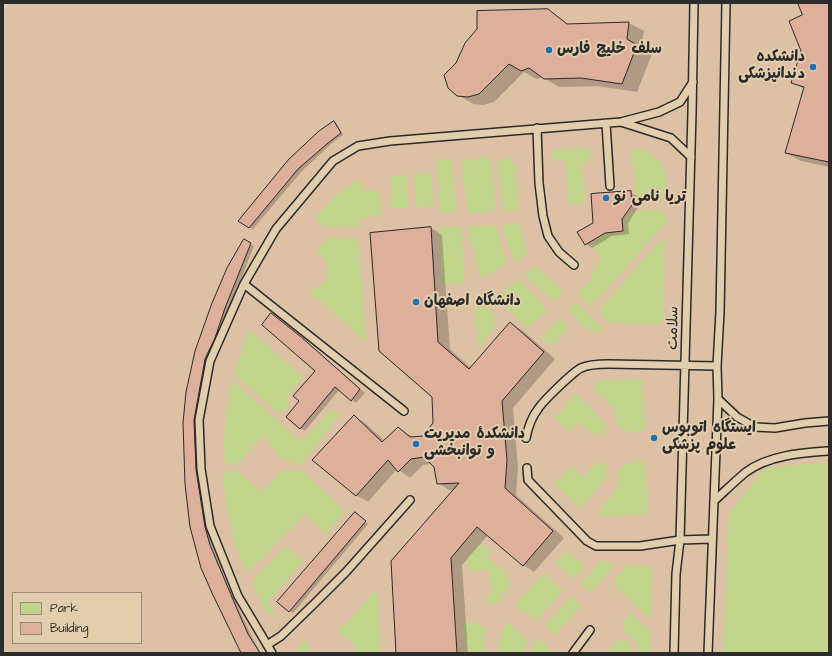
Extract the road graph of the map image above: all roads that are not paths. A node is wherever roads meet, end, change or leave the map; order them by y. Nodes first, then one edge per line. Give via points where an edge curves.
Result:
1 (694, 3) edge
2 (726, 3) edge
3 (693, 82) junction
4 (621, 122) junction
5 (606, 123) junction
6 (538, 128) junction
7 (691, 157) junction
8 (610, 186) dead end
9 (574, 265) dead end
10 (244, 284) junction
11 (686, 366) junction
12 (717, 366) junction
13 (718, 399) junction
14 (404, 411) dead end
15 (829, 421) edge
16 (526, 438) dead end
17 (829, 451) edge
18 (527, 468) dead end
19 (410, 500) dead end
20 (714, 501) junction
21 (711, 539) junction
22 (680, 540) junction
23 (590, 630) dead end
24 (267, 645) junction
25 (272, 653) edge
26 (573, 653) edge
27 (674, 653) edge
28 (708, 653) edge

1 - 3 lane, سلامت
2 - 12 lane
3 - 4 lane via 680,102 659,112
3 - 7 lane, سلامت
4 - 5 lane
4 - 7 lane via 671,138
5 - 6 lane
5 - 8 lane
6 - 9 lane via 539,183 548,236 559,252
6 - 10 lane via 358,146 333,161 276,229
7 - 11 lane, سلامت
10 - 14 lane
10 - 24 lane via 210,361 199,420 201,469 210,526 238,596
11 - 12 lane
11 - 16 lane via 609,364 581,367 538,408
11 - 22 lane, سلامت
12 - 13 lane
13 - 15 lane via 737,417 754,427 775,428
13 - 20 lane
17 - 20 lane via 771,460 747,472
18 - 22 lane via 528,480 587,541 596,546 640,546
19 - 24 lane via 316,603 281,636
20 - 21 lane
21 - 22 lane
21 - 28 lane
22 - 27 lane, سلامت via 676,574
23 - 26 lane
24 - 25 lane

